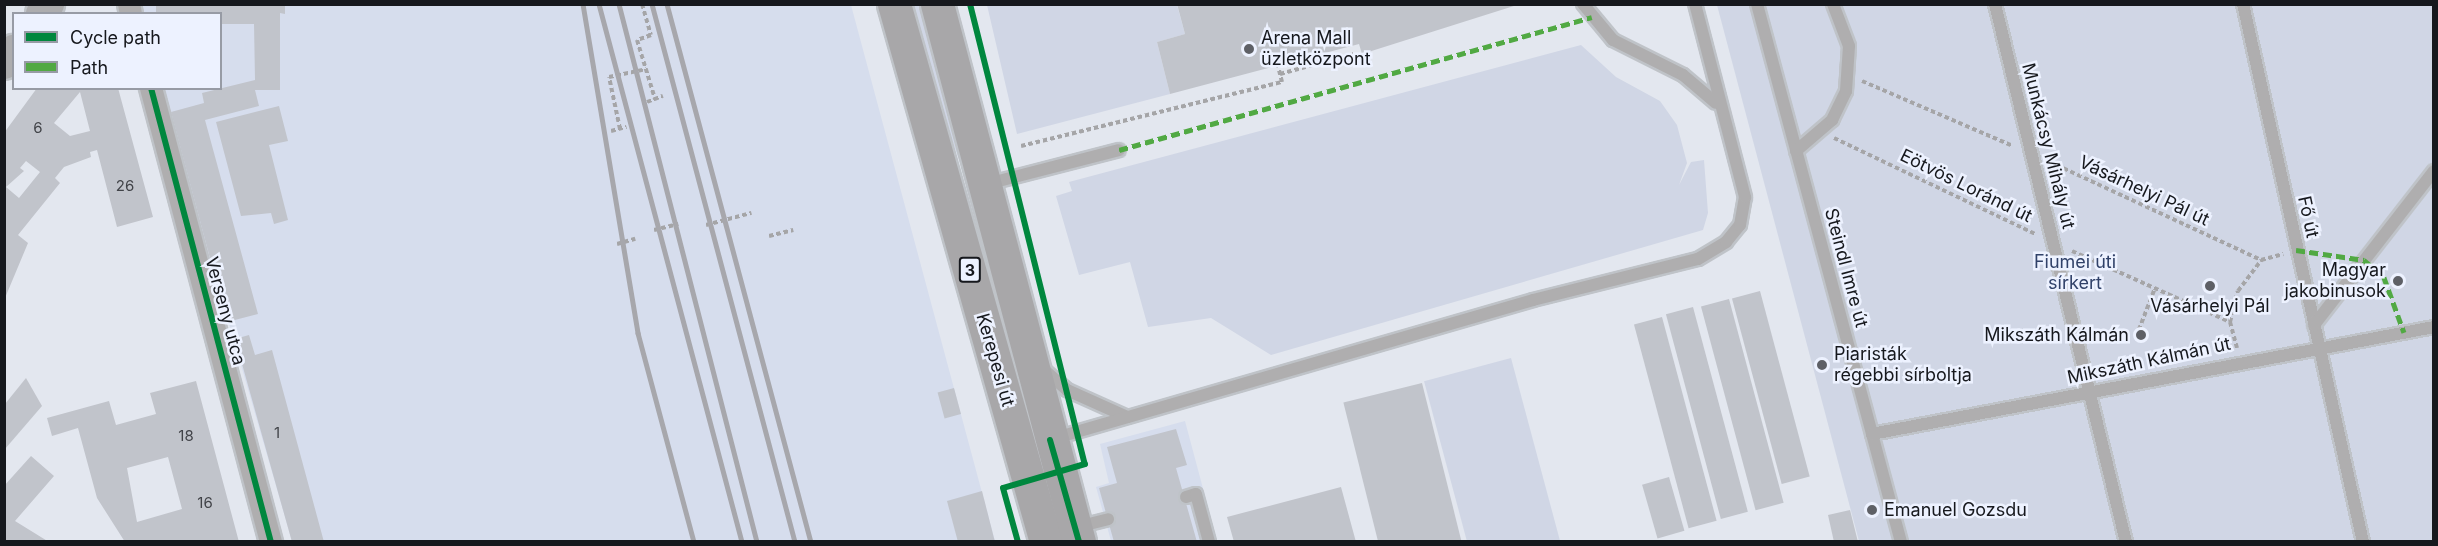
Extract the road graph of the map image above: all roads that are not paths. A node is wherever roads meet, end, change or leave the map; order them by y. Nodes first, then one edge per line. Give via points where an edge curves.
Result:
1 (894, 4) edge
2 (937, 4) edge
3 (1583, 4) edge
4 (1695, 4) edge
5 (1757, 4) edge
6 (1833, 4) edge
7 (1995, 4) edge
8 (2242, 4) edge
9 (152, 90) edge
10 (1718, 106) junction
11 (1119, 150) dead end
12 (1796, 151) junction
13 (2433, 171) edge
14 (983, 185) junction
15 (2314, 325) junction
16 (2433, 327) edge
17 (1023, 337) junction
18 (2319, 349) junction
19 (2090, 393) junction
20 (1127, 417) junction
21 (1872, 434) junction
22 (1050, 440) junction
23 (1186, 497) dead end
24 (1108, 519) dead end
25 (1077, 535) edge
26 (271, 542) edge
27 (1046, 542) edge
28 (1209, 542) edge
29 (1901, 542) edge
30 (2126, 542) edge
31 (2363, 542) edge

1 - 27 main road, Kerepesi út / 3
2 - 14 main road, Kerepesi út / 3
3 - 10 lane via 1613,40 1683,75
4 - 10 lane
5 - 12 lane, Steindl Imre út
6 - 12 lane via 1846,31 1850,76 1840,106 1821,132
7 - 19 lane, Munkácsy Mihály út
8 - 15 lane, Fő út
9 - 26 street, Verseny utca
10 - 20 lane via 1745,197 1740,225 1726,242 1698,259 1522,303
11 - 14 lane
12 - 21 lane, Steindl Imre út
13 - 15 lane
14 - 17 main road, Kerepesi út / 3
15 - 18 lane, Fő út
16 - 18 lane, Mikszáth Kálmán út
17 - 20 lane via 1056,382
17 - 22 main road, Kerepesi út / 3
18 - 19 lane, Mikszáth Kálmán út via 2240,361
18 - 31 lane, Fő út
19 - 21 lane, Mikszáth Kálmán út
19 - 30 lane, Munkácsy Mihály út
20 - 22 lane
21 - 29 lane, Steindl Imre út
22 - 25 main road, Kerepesi út / 3
23 - 28 lane via 1196,495
24 - 25 lane

